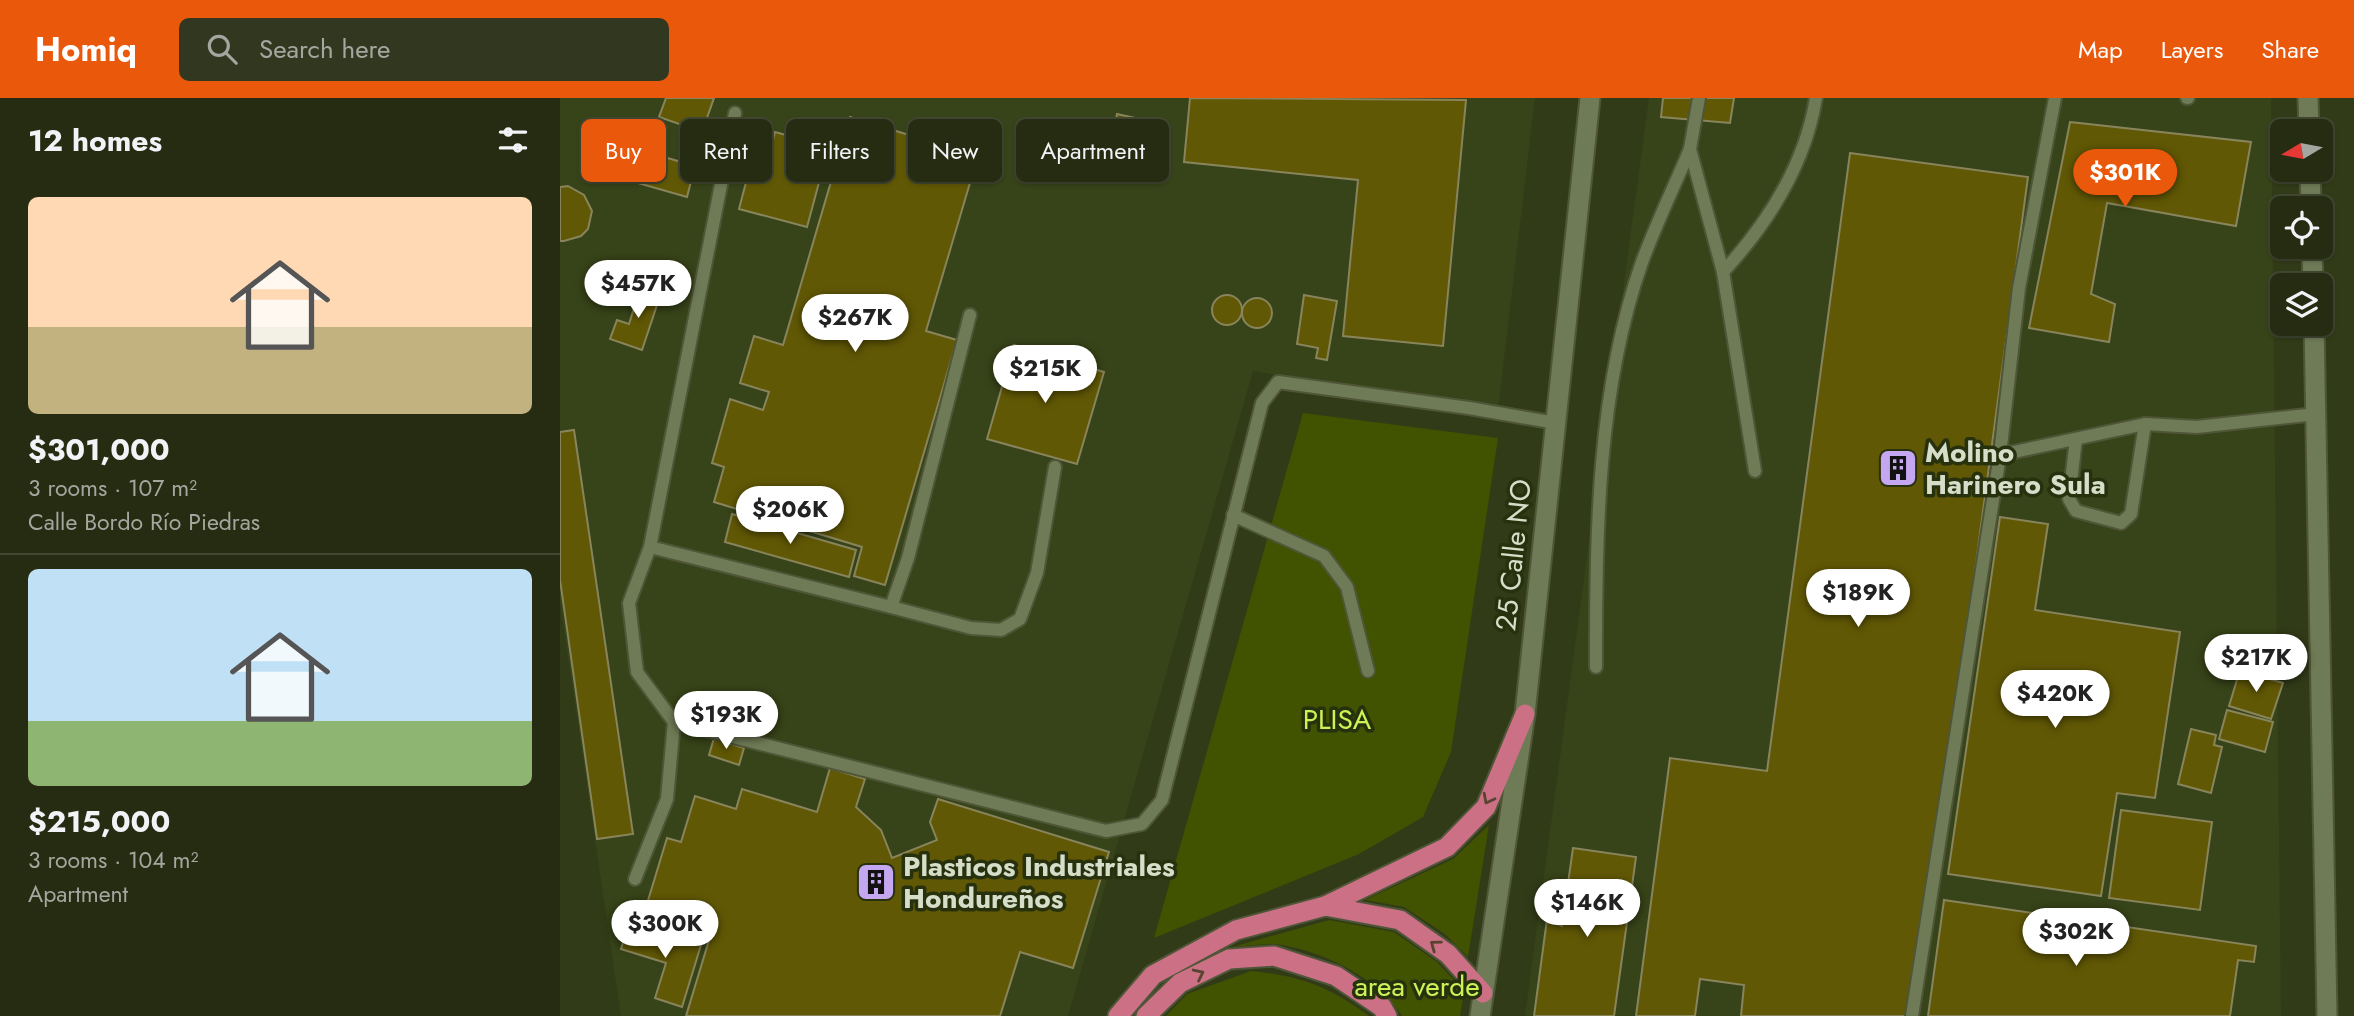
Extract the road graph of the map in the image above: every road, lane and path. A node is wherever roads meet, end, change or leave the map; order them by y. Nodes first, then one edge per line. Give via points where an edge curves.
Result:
1 (1590, 98) edge
2 (1699, 98) edge
3 (1816, 98) edge
4 (2055, 98) edge
5 (2308, 98) edge
6 (736, 113) dead end
7 (2309, 119) edge
8 (1690, 149) junction
9 (1723, 272) junction
10 (970, 315) dead end
11 (2314, 336) edge
12 (2316, 414) junction
13 (1556, 423) junction
14 (2145, 424) junction
15 (2076, 439) junction
16 (2000, 455) junction
17 (1055, 467) dead end
18 (1755, 471) dead end
19 (1233, 515) junction
20 (650, 547) junction
21 (891, 607) junction
22 (1597, 667) dead end
23 (1368, 671) dead end
24 (1525, 714) junction
25 (674, 722) junction
26 (635, 879) dead end
27 (1325, 906) junction
28 (1483, 993) junction
29 (1118, 1016) edge
30 (1146, 1016) edge
31 (1387, 1016) edge
32 (1480, 1016) edge
33 (1912, 1016) edge
34 (2328, 1016) edge

1 - 13 main road, 25 Calle NO
2 - 8 lane
3 - 9 lane via 1813,120 1789,183 1754,239
4 - 16 lane via 2018,288
5 - 7 main road
6 - 20 lane
8 - 9 lane
8 - 22 lane via 1642,263 1614,375 1596,548
9 - 18 lane
10 - 21 lane via 908,558
11 - 12 main road
12 - 14 lane via 2197,427
12 - 34 main road
13 - 19 lane via 1278,382 1262,403
13 - 24 main road, 25 Calle NO
14 - 15 lane
14 - 15 lane via 2131,514 2121,523 2071,505
15 - 16 lane
16 - 33 lane
17 - 21 lane via 1037,573 1020,619 1001,630 971,628
19 - 23 lane via 1324,556 1347,587
19 - 25 lane via 1162,800 1142,824 1106,831
20 - 21 lane
20 - 25 lane via 629,603 637,672
24 -> 27 highway via 1486,807 1447,847
24 - 28 main road, 25 Calle NO
25 - 26 lane via 667,799
28 -> 27 highway via 1448,954 1399,920
27 - 29 highway via 1236,930 1153,975
28 - 32 main road, 25 Calle NO
30 -> 31 highway via 1180,983 1229,959 1274,956 1336,976 1382,1007

